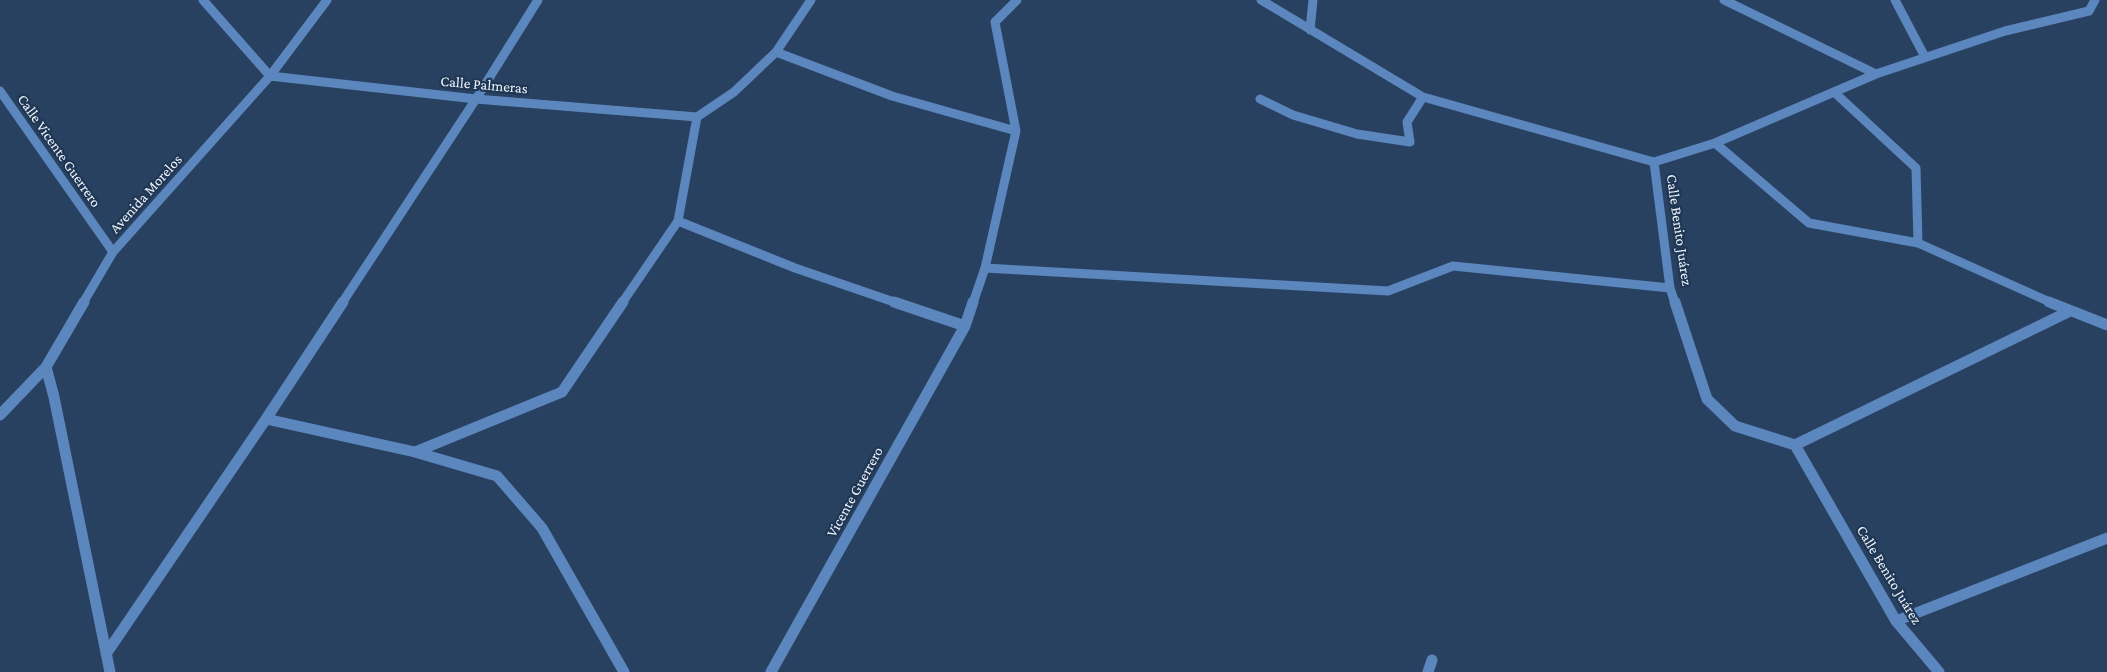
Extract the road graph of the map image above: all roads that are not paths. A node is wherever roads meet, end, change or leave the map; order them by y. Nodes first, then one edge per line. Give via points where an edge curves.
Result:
1 (203, 0) edge
2 (327, 0) edge
3 (538, 0) edge
4 (811, 0) edge
5 (1017, 0) edge
6 (1261, 0) edge
7 (1313, 0) edge
8 (1724, 0) edge
9 (1894, 0) edge
10 (2095, 0) edge
11 (1310, 30) junction
12 (776, 52) junction
13 (1925, 57) junction
14 (1876, 74) junction
15 (270, 76) junction
16 (0, 91) edge
17 (1834, 92) junction
18 (1423, 97) junction
19 (476, 99) junction
20 (1260, 99) dead end
21 (697, 117) junction
22 (1016, 131) junction
23 (1715, 143) junction
24 (1654, 162) junction
25 (678, 221) junction
26 (1918, 243) junction
27 (113, 252) junction
28 (985, 268) junction
29 (1670, 288) junction
30 (2070, 311) junction
31 (2107, 325) edge
32 (966, 326) junction
33 (46, 367) junction
34 (0, 415) edge
35 (266, 419) junction
36 (1795, 445) junction
37 (415, 452) junction
38 (2107, 538) edge
39 (1896, 621) junction
40 (106, 654) junction
41 (1432, 660) dead end
42 (110, 672) edge
43 (624, 672) edge
44 (771, 672) edge
45 (1428, 672) edge
46 (1938, 672) edge

1 - 15 street
2 - 15 street, Avenida Morelos
3 - 19 street
4 - 12 street
5 - 22 street via 995,22
6 - 11 street
7 - 11 street
8 - 14 street
9 - 13 street
10 - 13 street, Calle Benito Juárez via 2090,11 2006,31
11 - 18 street
12 - 21 street via 734,92
12 - 22 street via 892,96
13 - 14 street, Calle Benito Juárez
14 - 17 street, Calle Benito Juárez
15 - 19 street, Calle Palmeras
15 - 27 street, Avenida Morelos
16 - 27 street, Calle Vicente Guerrero
17 - 23 street, Calle Benito Juárez
17 - 26 street via 1916,168
18 - 20 street via 1407,122 1410,142 1357,134 1292,115
18 - 24 street
19 - 21 street, Calle Palmeras
19 - 35 street
21 - 25 street
22 - 28 street, Vicente Guerrero
23 - 24 street, Calle Benito Juárez
23 - 26 street via 1809,223
24 - 29 street, Calle Benito Juárez
25 - 32 street via 795,268
25 - 37 street via 562,392
26 - 30 street
27 - 33 street, Avenida Morelos
28 - 29 street via 1388,291 1453,266
28 - 32 street, Vicente Guerrero
29 - 36 street, Calle Benito Juárez via 1707,399 1735,426
30 - 31 street
30 - 36 street
32 - 44 street, Vicente Guerrero
33 - 34 street, Avenida Morelos
33 - 40 street
35 - 37 street
35 - 40 street
36 - 39 street, Calle Benito Juárez
37 - 43 street via 497,476 542,528
38 - 39 street
39 - 46 street, Calle Benito Juárez
40 - 42 street
41 - 45 street

